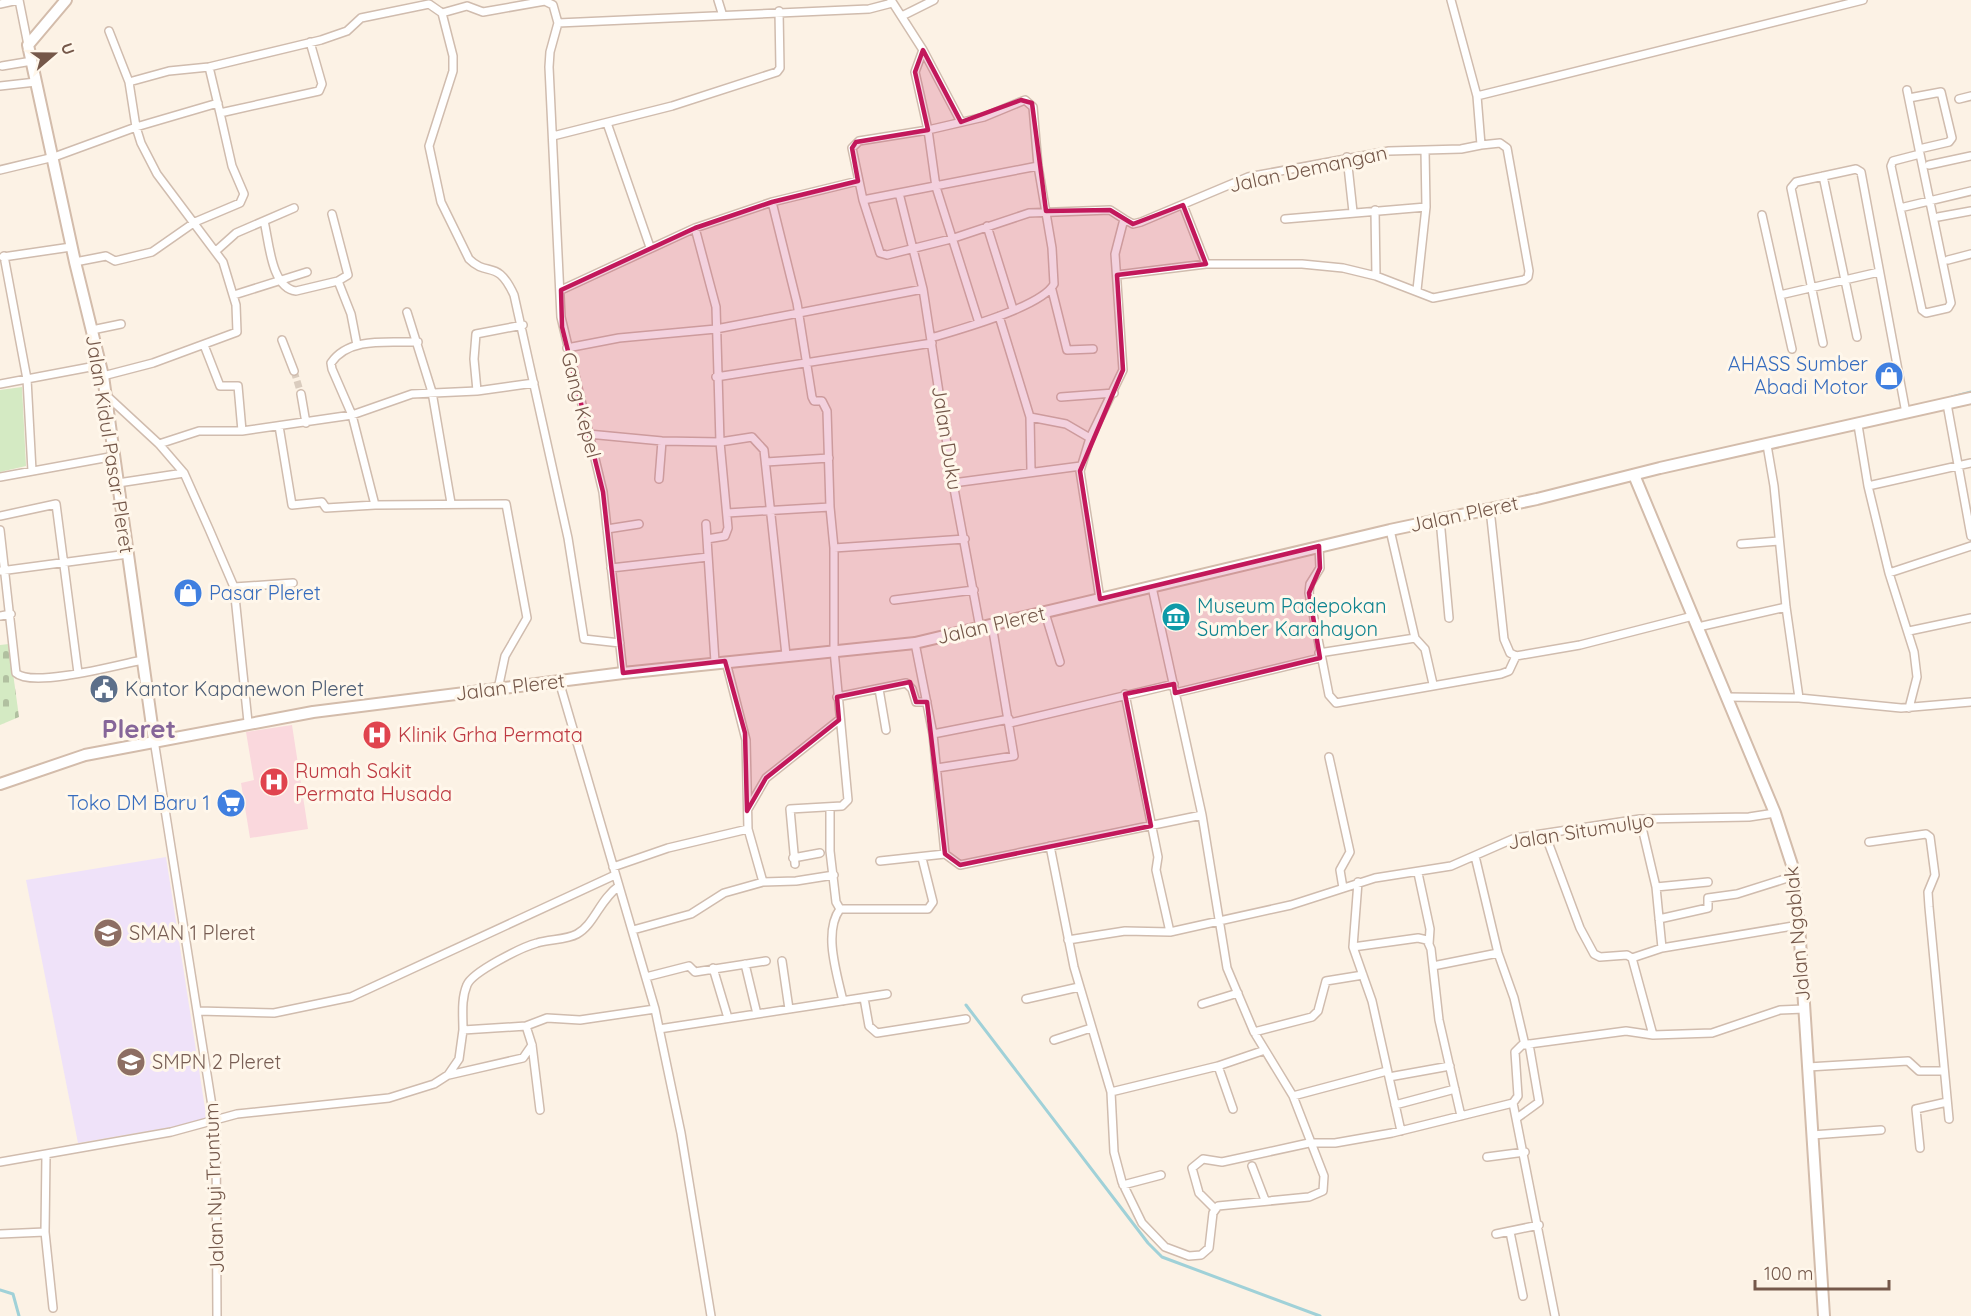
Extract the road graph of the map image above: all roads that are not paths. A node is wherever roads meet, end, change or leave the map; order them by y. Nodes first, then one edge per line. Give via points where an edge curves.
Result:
1 (19, 0) edge
2 (66, 0) edge
3 (718, 0) edge
4 (934, 0) edge
5 (1451, 0) edge
6 (1863, 0) edge
7 (428, 2) edge
8 (891, 2) edge
9 (0, 4) edge
10 (779, 12) junction
11 (442, 13) junction
12 (722, 13) junction
13 (902, 16) junction
14 (558, 23) junction
15 (109, 31) dead end
16 (310, 42) junction
17 (28, 45) junction
18 (923, 50) junction
19 (32, 61) junction
20 (2, 66) dead end
21 (208, 67) junction
22 (36, 82) junction
23 (129, 82) junction
24 (0, 86) edge
25 (1477, 96) junction
26 (1971, 96) edge
27 (1959, 99) dead end
28 (218, 104) junction
29 (220, 113) junction
30 (961, 122) junction
31 (607, 123) junction
32 (136, 127) junction
33 (928, 130) junction
34 (553, 136) junction
35 (1481, 145) junction
36 (1425, 150) junction
37 (1920, 152) junction
38 (1971, 156) edge
39 (54, 157) junction
40 (1347, 157) junction
41 (1929, 165) dead end
42 (1038, 166) junction
43 (0, 170) edge
44 (1823, 176) junction
45 (858, 181) junction
46 (936, 187) junction
47 (1971, 191) edge
48 (899, 193) junction
49 (863, 200) junction
50 (1930, 201) junction
51 (772, 202) junction
52 (1183, 205) junction
53 (1426, 207) junction
54 (294, 208) dead end
55 (1900, 208) junction
56 (1375, 210) junction
57 (1046, 211) junction
58 (1971, 211) edge
59 (1353, 212) junction
60 (332, 214) dead end
61 (1762, 215) dead end
62 (1938, 217) dead end
63 (1124, 219) junction
64 (1285, 219) dead end
65 (264, 221) junction
66 (195, 222) junction
67 (987, 226) junction
68 (695, 228) junction
69 (951, 239) junction
70 (71, 247) junction
71 (650, 247) junction
72 (913, 249) junction
73 (217, 250) junction
74 (1971, 254) edge
75 (2, 257) edge
76 (1947, 260) dead end
77 (75, 262) junction
78 (1206, 264) junction
79 (307, 272) dead end
80 (1879, 272) junction
81 (1117, 275) junction
82 (1377, 276) junction
83 (279, 280) junction
84 (1843, 280) junction
85 (338, 281) junction
86 (1811, 288) junction
87 (922, 289) junction
88 (561, 290) junction
89 (1052, 290) junction
90 (1417, 290) junction
91 (234, 295) junction
92 (1780, 295) junction
93 (1013, 309) junction
94 (407, 312) dead end
95 (799, 313) junction
96 (999, 316) junction
97 (979, 323) junction
98 (121, 324) dead end
99 (522, 325) junction
100 (716, 329) junction
101 (92, 330) junction
102 (1857, 337) dead end
103 (282, 340) dead end
104 (931, 340) junction
105 (418, 342) junction
106 (1823, 343) dead end
107 (204, 345) junction
108 (357, 345) junction
109 (567, 348) junction
110 (1093, 349) dead end
111 (1792, 349) dead end
112 (805, 363) junction
113 (102, 370) junction
114 (294, 370) tunnel mouth
115 (716, 377) junction
116 (27, 379) junction
117 (534, 383) junction
118 (0, 384) edge
119 (477, 391) junction
120 (432, 392) junction
121 (1114, 393) junction
122 (301, 394) tunnel mouth
123 (106, 395) junction
124 (1061, 397) dead end
125 (1971, 398) edge
126 (1947, 408) junction
127 (1906, 413) junction
128 (352, 415) junction
129 (1030, 417) junction
130 (306, 423) junction
131 (279, 426) junction
132 (1859, 430) junction
133 (242, 431) junction
134 (588, 434) junction
135 (1090, 438) junction
136 (662, 441) junction
137 (720, 442) junction
138 (159, 444) junction
139 (1768, 449) junction
140 (115, 456) junction
141 (829, 458) junction
142 (766, 462) junction
143 (1971, 463) edge
144 (1081, 466) junction
145 (1958, 466) junction
146 (1031, 470) junction
147 (32, 471) junction
148 (184, 473) junction
149 (1634, 475) junction
150 (0, 477) edge
151 (659, 479) dead end
152 (118, 483) junction
153 (952, 483) junction
154 (1868, 486) junction
155 (451, 503) junction
156 (375, 505) junction
157 (830, 507) junction
158 (1490, 509) junction
159 (771, 511) junction
160 (727, 513) junction
161 (0, 516) edge
162 (1440, 519) junction
163 (639, 524) dead end
164 (706, 524) dead end
165 (607, 529) junction
166 (0, 530) edge
167 (1390, 530) junction
168 (1971, 536) edge
169 (707, 539) junction
170 (965, 539) junction
171 (1779, 541) junction
172 (1741, 544) dead end
173 (1319, 546) junction
174 (1971, 546) edge
175 (834, 548) junction
176 (128, 554) junction
177 (708, 557) junction
178 (63, 560) junction
179 (611, 568) junction
180 (3, 570) edge
181 (1889, 573) junction
182 (293, 583) dead end
183 (1152, 586) junction
184 (234, 587) junction
185 (975, 590) junction
186 (1100, 599) junction
187 (894, 600) dead end
188 (1786, 607) junction
189 (1045, 613) junction
190 (11, 614) junction
191 (0, 616) edge
192 (1693, 616) junction
193 (1449, 618) dead end
194 (1971, 618) edge
195 (992, 625) junction
196 (1698, 627) junction
197 (980, 628) junction
198 (1909, 631) junction
199 (1415, 638) junction
200 (915, 642) junction
201 (620, 643) junction
202 (834, 650) junction
203 (786, 655) junction
204 (1320, 656) junction
205 (1516, 656) junction
206 (142, 660) junction
207 (720, 662) junction
208 (1060, 662) dead end
209 (78, 673) junction
210 (623, 673) junction
211 (559, 681) junction
212 (1173, 684) junction
213 (1433, 684) junction
214 (498, 689) junction
215 (879, 689) junction
216 (1175, 693) junction
217 (1125, 694) junction
218 (837, 697) junction
219 (1727, 697) junction
220 (1799, 698) junction
221 (927, 702) junction
222 (1971, 702) edge
223 (1910, 708) junction
224 (839, 720) junction
225 (1010, 721) junction
226 (248, 722) junction
227 (886, 730) dead end
228 (933, 734) junction
229 (154, 740) junction
230 (1329, 757) dead end
231 (937, 768) junction
232 (0, 784) edge
233 (830, 807) junction
234 (747, 811) junction
235 (1774, 813) junction
236 (1202, 815) junction
237 (1640, 819) junction
238 (1151, 826) junction
239 (748, 830) junction
240 (1545, 834) junction
241 (1869, 842) dead end
242 (1050, 846) junction
243 (820, 853) dead end
244 (945, 854) junction
245 (1475, 856) junction
246 (922, 858) junction
247 (880, 861) dead end
248 (613, 867) junction
249 (1418, 873) junction
250 (615, 875) junction
251 (834, 875) junction
252 (1794, 876) junction
253 (763, 882) junction
254 (1358, 882) junction
255 (1708, 882) dead end
256 (619, 886) junction
257 (1656, 887) junction
258 (1343, 888) junction
259 (840, 909) junction
260 (1659, 919) junction
261 (1219, 921) junction
262 (1799, 925) junction
263 (633, 930) junction
264 (1170, 932) junction
265 (1068, 940) junction
266 (1429, 944) junction
267 (1353, 947) junction
268 (1662, 948) junction
269 (1498, 953) junction
270 (1632, 958) junction
271 (766, 961) dead end
272 (782, 961) dead end
273 (745, 964) junction
274 (1433, 966) junction
275 (713, 968) junction
276 (1363, 975) junction
277 (646, 977) junction
278 (1079, 987) junction
279 (1238, 993) junction
280 (887, 994) dead end
281 (864, 998) junction
282 (1026, 999) dead end
283 (843, 1001) junction
284 (1202, 1004) dead end
285 (655, 1009) junction
286 (789, 1009) junction
287 (1804, 1009) junction
288 (198, 1011) junction
289 (757, 1014) junction
290 (728, 1018) junction
291 (966, 1019) dead end
292 (526, 1026) junction
293 (1091, 1028) junction
294 (659, 1029) junction
295 (463, 1030) junction
296 (1254, 1032) junction
297 (1653, 1035) junction
298 (1054, 1040) dead end
299 (1527, 1045) junction
300 (532, 1046) junction
301 (1265, 1050) junction
302 (1218, 1066) junction
303 (1450, 1066) junction
304 (1808, 1067) junction
305 (1943, 1071) junction
306 (1388, 1074) junction
307 (448, 1075) junction
308 (1455, 1089) junction
309 (1111, 1092) junction
310 (1293, 1096) junction
311 (1947, 1102) junction
312 (1513, 1103) junction
313 (1395, 1105) junction
314 (1233, 1109) dead end
315 (540, 1110) dead end
316 (1461, 1116) junction
317 (1518, 1118) junction
318 (1948, 1119) dead end
319 (215, 1120) junction
320 (1881, 1130) dead end
321 (1401, 1131) junction
322 (1812, 1135) junction
323 (1309, 1143) junction
324 (1920, 1148) dead end
325 (1524, 1152) junction
326 (46, 1155) junction
327 (1487, 1157) dead end
328 (0, 1162) edge
329 (1252, 1166) dead end
330 (1161, 1175) dead end
331 (1123, 1185) junction
332 (1265, 1200) junction
333 (1215, 1209) junction
334 (1539, 1225) junction
335 (45, 1232) junction
336 (1510, 1232) junction
337 (0, 1234) edge
338 (1496, 1234) dead end
339 (1523, 1296) dead end
340 (53, 1308) dead end
341 (217, 1316) edge
342 (711, 1316) edge
343 (1555, 1316) edge
344 (1824, 1316) edge

1 - 9 street
1 - 17 street
2 - 17 main road
3 - 12 street
4 - 13 street
5 - 25 street
6 - 25 street
7 - 11 street
7 - 16 street via 361,18 347,32
8 - 10 street via 869,9
8 - 13 street
10 - 12 street
10 - 31 street via 777,72
11 - 14 street via 467,6 481,12 545,1 553,5
11 - 99 street via 453,71 429,142 441,202 469,259 477,266 497,270 510,285
12 - 14 street
13 - 18 street
14 - 34 street, Gang Kepel via 549,58
15 - 23 street
16 - 21 street
16 - 29 street via 322,84 320,91
17 - 19 main road, Jalan Kidul Pasar Pleret
18 - 30 street
18 - 33 street via 915,72
19 - 20 street
19 - 22 main road, Jalan Kidul Pasar Pleret
21 - 23 street via 169,71
21 - 28 street
22 - 24 street
22 - 39 main road, Jalan Kidul Pasar Pleret
23 - 32 street
25 - 35 street
26 - 27 street
28 - 29 street
28 - 32 street
29 - 66 street via 243,199
30 - 33 street
30 - 42 street via 1029,100 1033,107
31 - 34 street
31 - 71 street
32 - 39 street
32 - 66 street via 157,174
33 - 45 street via 856,142 852,148
33 - 46 street
34 - 88 street, Gang Kepel
35 - 36 street, Jalan Demangan
35 - 90 street, Jalan Demangan via 1500,143 1507,148 1528,277 1437,297
36 - 40 street, Jalan Demangan
36 - 53 street
37 - 37 street via 1952,138 1941,92 1908,94
37 - 50 street
37 - 55 street via 1891,162
38 - 41 street
39 - 43 street
39 - 70 main road, Jalan Kidul Pasar Pleret
40 - 52 street, Jalan Demangan via 1248,177
40 - 59 street
42 - 46 street
42 - 57 street
44 - 80 street via 1856,169 1861,172
44 - 84 street
44 - 86 street via 1796,182 1791,188
45 - 49 street
45 - 51 street
46 - 48 street
46 - 69 street
47 - 50 street
48 - 49 street
48 - 72 street, Jalan Duku
49 - 72 street via 880,253
50 - 55 street
50 - 55 street via 1951,303 1948,308 1926,313 1922,310
51 - 68 street
51 - 95 street
52 - 63 street, Jalan Demangan via 1133,224
52 - 78 street
53 - 56 street
53 - 90 street
54 - 65 street
56 - 59 street
56 - 82 street
57 - 63 street via 1110,210
57 - 67 street via 1022,214
57 - 89 street via 1056,278
58 - 62 street
59 - 64 street
60 - 85 street via 348,273
61 - 92 street
63 - 81 street via 1115,246
65 - 73 street via 236,233
65 - 83 street
66 - 73 street
66 - 77 street via 152,252 115,261 106,256
67 - 69 street
67 - 93 street
68 - 71 street
68 - 100 street via 716,307
69 - 72 street
69 - 97 street
70 - 75 street
70 - 77 main road, Jalan Kidul Pasar Pleret
71 - 88 street
72 - 87 street, Jalan Duku
73 - 91 street
74 - 76 street
75 - 116 street
77 - 101 main road, Jalan Kidul Pasar Pleret
78 - 81 street
78 - 82 street via 1302,264
79 - 83 street
80 - 84 street
80 - 127 street
81 - 121 street via 1124,364
82 - 90 street
83 - 85 street via 296,291
83 - 91 street
84 - 86 street
84 - 102 street
85 - 108 street via 351,314
86 - 92 street
86 - 106 street
87 - 95 street
87 - 104 street, Jalan Duku
88 - 109 street, Gang Kepel
89 - 93 street
89 - 110 street via 1067,350
91 - 107 street via 237,332
92 - 111 street
93 - 96 street
94 - 105 street
95 - 100 street
95 - 112 street
96 - 97 street
96 - 129 street
97 - 104 street
98 - 101 street
99 - 117 street
99 - 119 street via 476,334
100 - 109 street via 619,338
100 - 115 street
101 - 113 main road, Jalan Kidul Pasar Pleret
103 - 114 street
104 - 112 street
104 - 153 street, Jalan Duku
105 - 108 street
105 - 120 street
107 - 113 street via 153,363
107 - 133 street via 220,386 238,386
108 - 128 street via 341,351 331,363
109 - 134 street, Gang Kepel
112 - 115 street
112 - 141 street via 812,398 822,401 827,411
113 - 116 street
113 - 123 main road, Jalan Kidul Pasar Pleret
115 - 137 street
116 - 118 street
116 - 147 street
117 - 119 street
117 - 201 street via 568,538 584,639
119 - 120 street
120 - 128 street via 412,394
120 - 155 street
121 - 124 street
121 - 135 street
122 - 130 street
123 - 138 street
123 - 140 main road, Jalan Kidul Pasar Pleret
125 - 126 main road, Jalan Pleret
126 - 127 main road, Jalan Pleret
126 - 145 street
127 - 132 main road, Jalan Pleret
128 - 130 street
128 - 156 street
129 - 135 street via 1066,424
129 - 146 street
130 - 131 street
131 - 133 street
131 - 156 street via 292,505
132 - 139 main road, Jalan Pleret
132 - 154 street
133 - 138 street via 199,431
134 - 136 street
134 - 165 street, Gang Kepel via 603,492
135 - 144 street
136 - 137 street
136 - 151 street
137 - 142 street via 755,438 764,450
137 - 160 street
138 - 148 street
139 - 149 main road, Jalan Pleret
139 - 171 street
140 - 147 street
140 - 152 main road, Jalan Kidul Pasar Pleret
141 - 142 street
141 - 157 street
142 - 159 street
143 - 145 street
144 - 146 street
144 - 186 street via 1081,488
145 - 154 street
145 - 168 street
146 - 153 street
147 - 150 street
148 - 152 street
148 - 184 street
149 - 158 main road, Jalan Pleret
149 - 192 main road, Jalan Ngablak
152 - 176 main road, Jalan Kidul Pasar Pleret
153 - 170 street, Jalan Duku
154 - 181 street
155 - 156 street
155 - 214 street via 507,506 526,618 506,656
157 - 159 street
157 - 175 street
158 - 162 main road, Jalan Pleret
158 - 205 street via 1504,639 1510,653
159 - 160 street
159 - 203 street
160 - 169 street via 729,528 725,536
161 - 178 street via 56,504
162 - 167 main road, Jalan Pleret
162 - 193 street
163 - 165 street
164 - 169 street
165 - 179 street, Gang Kepel
166 - 180 street
167 - 173 main road, Jalan Pleret
167 - 199 street
169 - 177 street
170 - 175 street
170 - 185 street, Jalan Duku
171 - 172 street
171 - 188 street
173 - 183 main road, Jalan Pleret
173 - 204 street via 1320,568 1309,593
174 - 181 street
175 - 202 street
176 - 178 street
176 - 206 main road, Jalan Kidul Pasar Pleret
177 - 179 street
177 - 207 street
178 - 180 street
178 - 209 street
179 - 201 street, Gang Kepel
180 - 190 street
181 - 198 street
182 - 184 street
183 - 186 main road, Jalan Pleret
183 - 212 street
184 - 226 street
185 - 187 street
185 - 197 street, Jalan Duku
186 - 189 main road, Jalan Pleret
188 - 196 street
188 - 220 street
189 - 195 main road, Jalan Pleret
189 - 208 street
190 - 191 street
190 - 209 street via 16,672 20,677 32,680
192 - 196 main road, Jalan Ngablak
192 - 205 street via 1580,645
194 - 198 street
195 - 197 main road, Jalan Pleret
195 - 225 street
196 - 219 main road, Jalan Ngablak
197 - 200 main road, Jalan Pleret
198 - 223 street via 1917,677
199 - 204 street
199 - 213 street via 1425,649
200 - 202 main road, Jalan Pleret
200 - 221 street
201 - 210 street, Gang Kepel
202 - 203 main road, Jalan Pleret
202 - 218 street
203 - 207 main road, Jalan Pleret
204 - 213 street via 1329,695 1336,703
204 - 216 street
205 - 213 street via 1509,671 1501,674
206 - 209 street
206 - 229 main road, Jalan Kidul Pasar Pleret
207 - 210 main road, Jalan Pleret
207 - 234 street via 746,740
210 - 211 main road, Jalan Pleret
211 - 214 main road, Jalan Pleret
211 - 248 street
212 - 216 street
212 - 217 street
214 - 226 main road, Jalan Pleret
215 - 218 street
215 - 221 street via 906,683 916,702
215 - 227 street
216 - 236 street
217 - 225 street
217 - 238 street
218 - 224 street
219 - 220 street
219 - 235 main road, Jalan Ngablak
220 - 223 street
221 - 228 street
222 - 223 street
224 - 233 street via 848,800 843,806
224 - 234 street via 766,778
225 - 228 street
225 - 231 street via 1014,756
226 - 229 main road, Jalan Pleret
228 - 231 street
229 - 232 main road, Jalan Pleret via 86,755
229 - 288 street, Jalan Nyi Truntum
230 - 258 street via 1350,852 1340,870
231 - 244 street
233 - 243 street via 790,809 794,861
233 - 251 street
234 - 239 street
235 - 237 street, Jalan Situmulyo
235 - 252 main road, Jalan Ngablak
236 - 238 street
236 - 261 street
237 - 240 street, Jalan Situmulyo
237 - 257 street
238 - 242 street
238 - 264 street
239 - 248 street via 668,848
239 - 253 street
240 - 245 street, Jalan Situmulyo via 1508,840
240 - 270 street via 1580,928 1594,954
241 - 305 street via 1926,834 1930,837 1935,875 1928,892
242 - 244 street via 960,865
242 - 265 street
244 - 246 street
245 - 249 street, Jalan Situmulyo
245 - 269 street
246 - 247 street
246 - 259 street via 933,902 928,909
248 - 250 street
249 - 254 street, Jalan Situmulyo
249 - 266 street via 1430,929
250 - 256 street
250 - 288 street via 344,1000 274,1013
251 - 253 street
251 - 259 street
252 - 260 street via 1737,894 1708,898 1708,908
252 - 262 main road, Jalan Ngablak
253 - 263 street via 724,892 686,916
254 - 258 street, Jalan Situmulyo
254 - 267 street
255 - 257 street
256 - 263 street
256 - 295 street via 578,933 531,945 467,982
257 - 260 street
258 - 261 street, Jalan Situmulyo via 1291,905
259 - 283 street via 832,919 834,961
260 - 268 street
261 - 264 street, Jalan Situmulyo
261 - 279 street via 1227,968
262 - 268 street
262 - 287 main road, Jalan Ngablak
263 - 277 street
264 - 265 street, Jalan Situmulyo via 1125,931
265 - 278 street
266 - 267 street via 1418,938
266 - 274 street
267 - 276 street
268 - 270 street
269 - 274 street
269 - 299 street
270 - 297 street
271 - 273 street
272 - 286 street
273 - 275 street
273 - 289 street
274 - 303 street via 1439,1020
275 - 277 street via 695,972 688,966
275 - 290 street
276 - 296 street via 1326,981 1318,1011 1312,1017
276 - 306 street
277 - 285 street
278 - 282 street
278 - 293 street
279 - 284 street
279 - 296 street
280 - 281 street
281 - 283 street
281 - 291 street via 869,1026 877,1033
283 - 286 street
285 - 292 street via 580,1020 547,1018
285 - 294 street
286 - 289 street
287 - 297 street via 1780,1010 1712,1033
287 - 304 main road, Jalan Ngablak
288 - 319 street, Jalan Nyi Truntum
289 - 290 street
290 - 294 street
292 - 295 street
292 - 300 street
293 - 298 street
293 - 309 street
294 - 342 street via 681,1133
295 - 307 street via 459,1059
296 - 301 street
297 - 299 street via 1616,1032
299 - 312 street via 1515,1052 1518,1096
299 - 317 street via 1539,1102
300 - 307 street via 523,1058
300 - 315 street
301 - 302 street
301 - 310 street
302 - 309 street
302 - 314 street
303 - 306 street
303 - 308 street
304 - 305 street via 1908,1061 1919,1071
304 - 322 main road, Jalan Ngablak
305 - 311 street
306 - 310 street
306 - 313 street
307 - 319 street via 434,1084 388,1098 237,1114
308 - 313 street
308 - 316 street
309 - 331 street via 1114,1152
310 - 323 street
311 - 318 street
311 - 324 street via 1916,1108
312 - 316 street
312 - 317 street
313 - 321 street
316 - 321 street
317 - 325 street
319 - 326 street
319 - 341 street, Jalan Nyi Truntum
320 - 322 street
321 - 323 street via 1335,1143
322 - 344 main road, Jalan Ngablak
323 - 332 street via 1324,1176 1323,1191 1309,1197
323 - 333 street via 1222,1162 1205,1158 1200,1161 1192,1167 1199,1193
325 - 327 street
325 - 334 street
326 - 328 street
326 - 335 street
329 - 332 street
330 - 331 street
331 - 333 street via 1142,1223 1155,1239 1174,1252 1189,1256 1209,1248
332 - 333 street via 1228,1203
334 - 336 street
334 - 343 street
335 - 337 street
335 - 340 street
336 - 338 street
336 - 339 street

